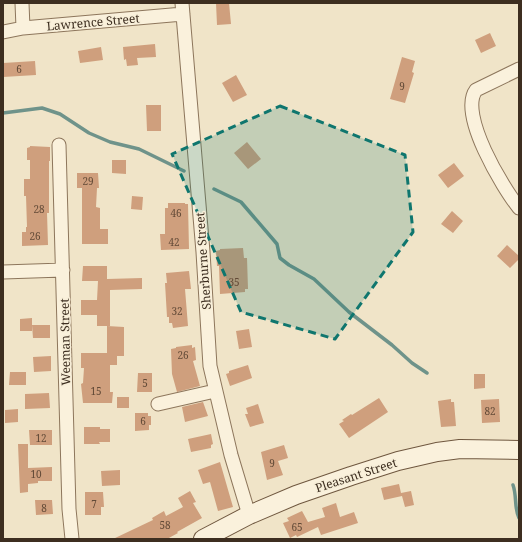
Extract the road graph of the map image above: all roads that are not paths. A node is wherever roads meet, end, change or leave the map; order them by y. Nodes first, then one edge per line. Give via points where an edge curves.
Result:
1 (22, 3) edge
2 (183, 8) edge
3 (24, 28) junction
4 (3, 32) edge
5 (519, 69) edge
6 (59, 145) dead end
7 (519, 208) edge
8 (63, 270) junction
9 (3, 272) edge
10 (215, 391) junction
11 (158, 404) dead end
12 (519, 450) edge
13 (249, 515) junction
14 (72, 539) edge
15 (203, 539) edge

1 - 3 street
2 - 3 street, Lawrence Street
2 - 10 street, Sherburne Street via 205,275 208,347
3 - 4 street, Lawrence Street
5 - 7 street via 478,88 471,99 473,116 483,147 495,173
6 - 8 street, Weeman Street
8 - 9 street
8 - 14 street, Weeman Street
10 - 11 street
10 - 13 street, Sherburne Street
12 - 13 main road, Pleasant Street via 460,449 419,456 296,495
13 - 15 main road, Pleasant Street

